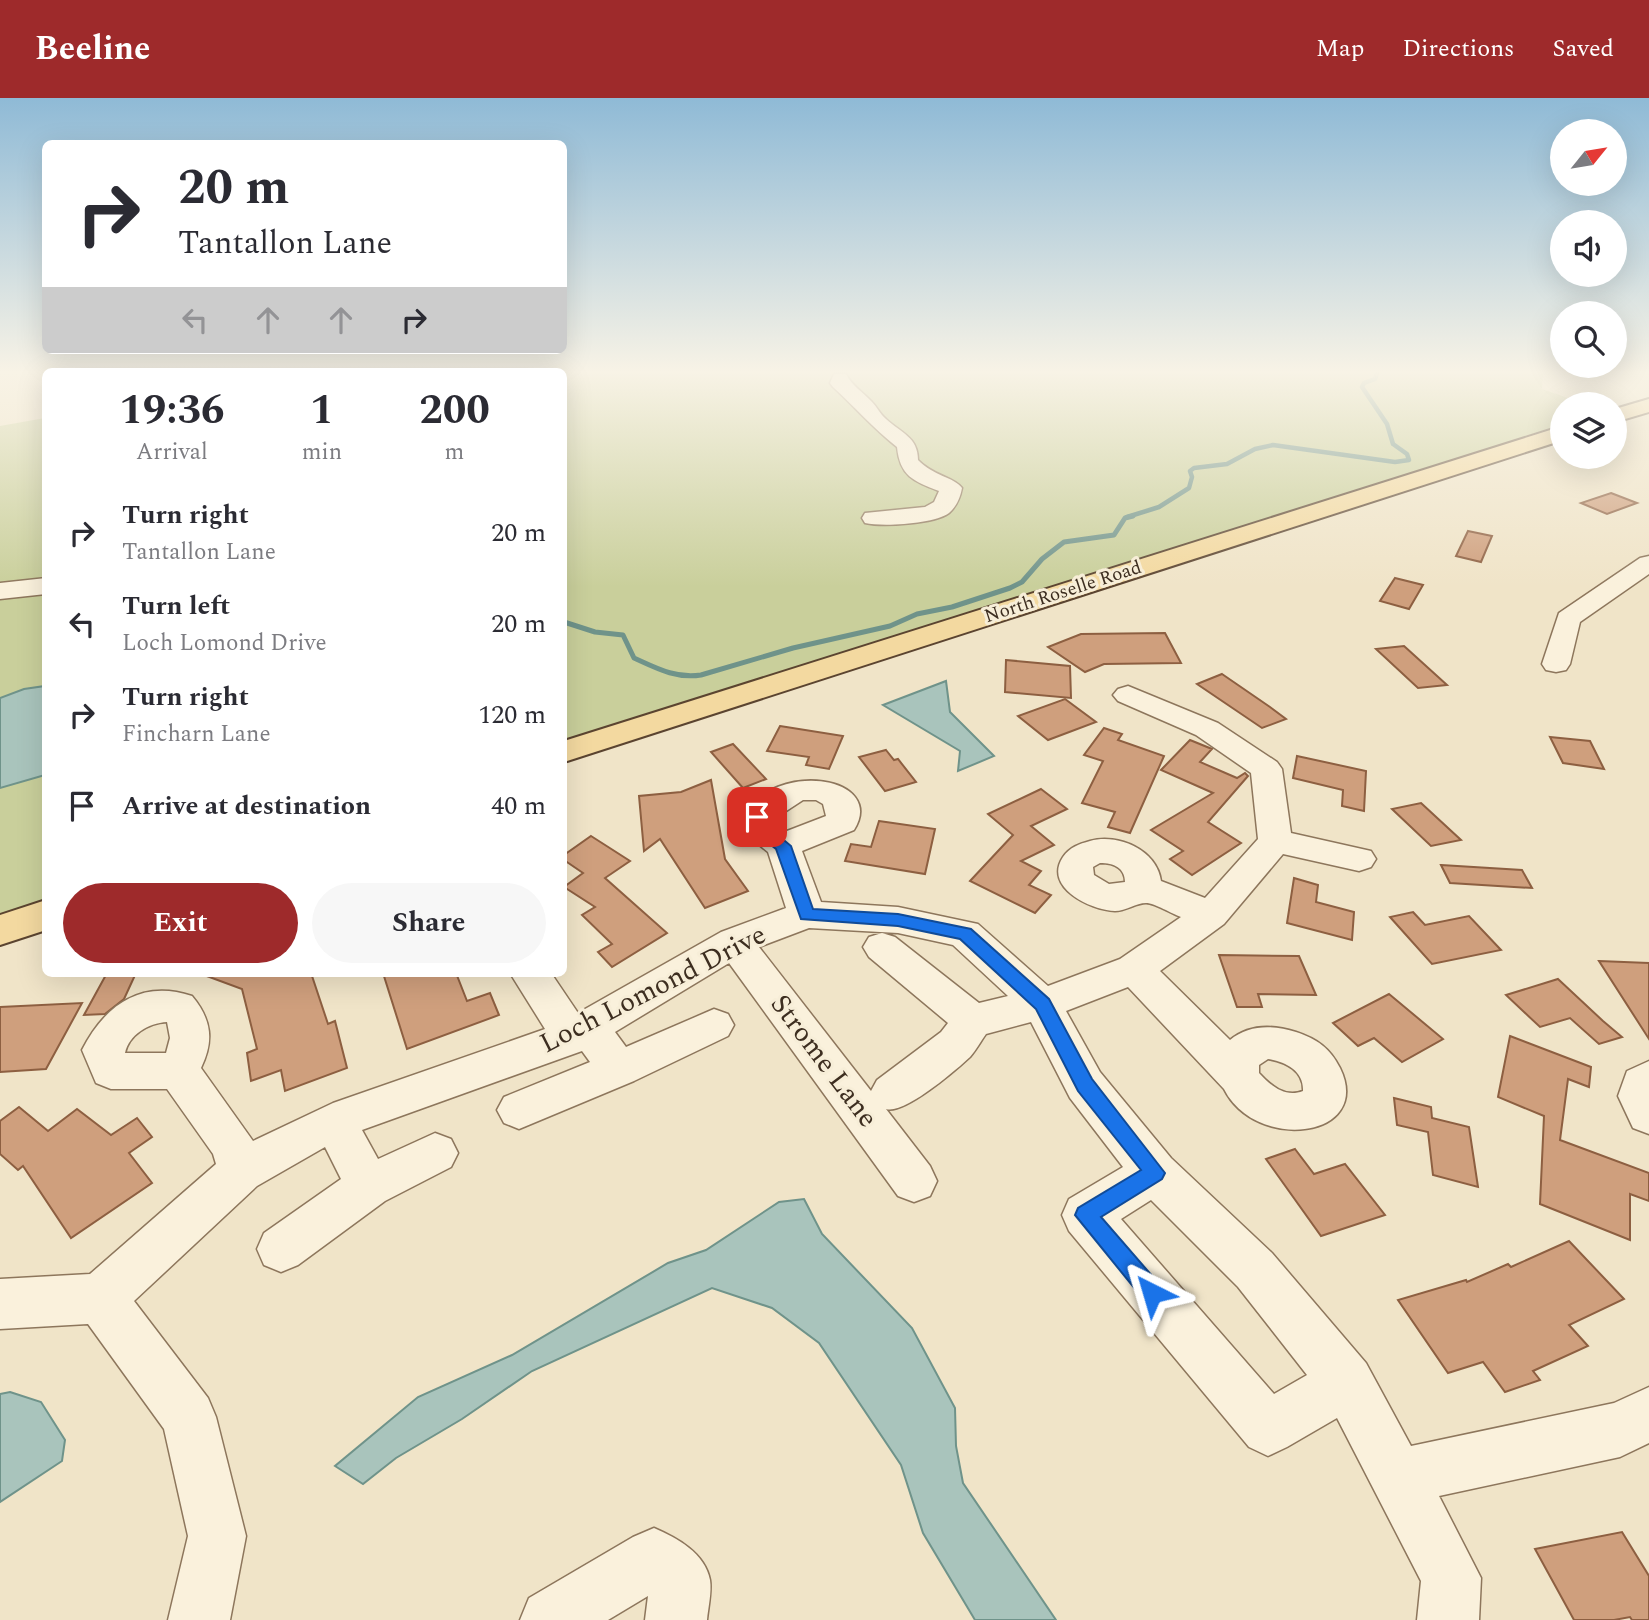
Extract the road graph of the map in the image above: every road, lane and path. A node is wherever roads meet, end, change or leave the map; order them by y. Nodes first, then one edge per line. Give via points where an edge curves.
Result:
1 (906, 444) edge
2 (1528, 444) edge
3 (873, 518) dead end
4 (1649, 563) edge
5 (42, 587) edge
6 (0, 592) edge
7 (1556, 664) dead end
8 (1128, 695) dead end
9 (567, 751) edge
10 (1275, 841) junction
11 (783, 846) dead end
12 (1359, 859) dead end
13 (1142, 887) dead end
14 (807, 915) junction
15 (1211, 915) junction
16 (42, 916) edge
17 (0, 930) edge
18 (733, 942) junction
19 (882, 947) dead end
20 (1134, 969) junction
21 (533, 977) edge
22 (1042, 1004) junction
23 (973, 1021) junction
24 (714, 1025) dead end
25 (580, 1032) junction
26 (619, 1069) junction
27 (178, 1070) dead end
28 (1239, 1076) dead end
29 (1649, 1079) edge
30 (892, 1093) dead end
31 (519, 1110) dead end
32 (1649, 1115) edge
33 (335, 1123) junction
34 (435, 1153) dead end
35 (241, 1171) junction
36 (1155, 1173) junction
37 (914, 1181) dead end
38 (369, 1186) junction
39 (281, 1250) dead end
40 (100, 1298) junction
41 (0, 1304) edge
42 (1347, 1382) junction
43 (1649, 1414) edge
44 (1398, 1477) junction
45 (200, 1620) edge
46 (551, 1620) edge
47 (676, 1620) edge
48 (1448, 1620) edge

1 - 3 street via 908,461 921,476 951,488 948,502 941,509 919,514
2 - 9 main road, North Roselle Road
4 - 7 street via 1568,619
5 - 6 street
8 - 10 street via 1207,729 1266,769
10 - 12 street
10 - 15 street
11 - 14 street
13 - 15 street
14 - 18 street, Loch Lomond Drive
14 - 22 street, Loch Lomond Drive via 898,920 965,934
15 - 20 street
16 - 17 main road
18 - 25 street, Loch Lomond Drive
18 - 37 street, Strome Lane
19 - 23 street
20 - 22 street
20 - 28 street
21 - 25 street
22 - 23 street
22 - 36 street, Loch Lomond Drive via 1085,1085
23 - 30 street via 956,1044
24 - 26 street
25 - 26 street
25 - 33 street, Loch Lomond Drive
26 - 31 street
27 - 35 street via 233,1146
29 - 32 street via 1642,1084 1640,1096
33 - 35 street, Loch Lomond Drive
33 - 38 street
34 - 38 street
35 - 40 street, Loch Lomond Drive
36 - 42 street, Loch Lomond Drive via 1255,1270
36 - 42 street via 1086,1215 1268,1428
38 - 39 street
40 - 41 street
40 - 45 street via 189,1417 217,1536
42 - 44 street, Loch Lomond Drive
43 - 44 street via 1620,1429
44 - 48 street, Loch Lomond Drive via 1451,1578
46 - 47 street via 654,1558 680,1581

